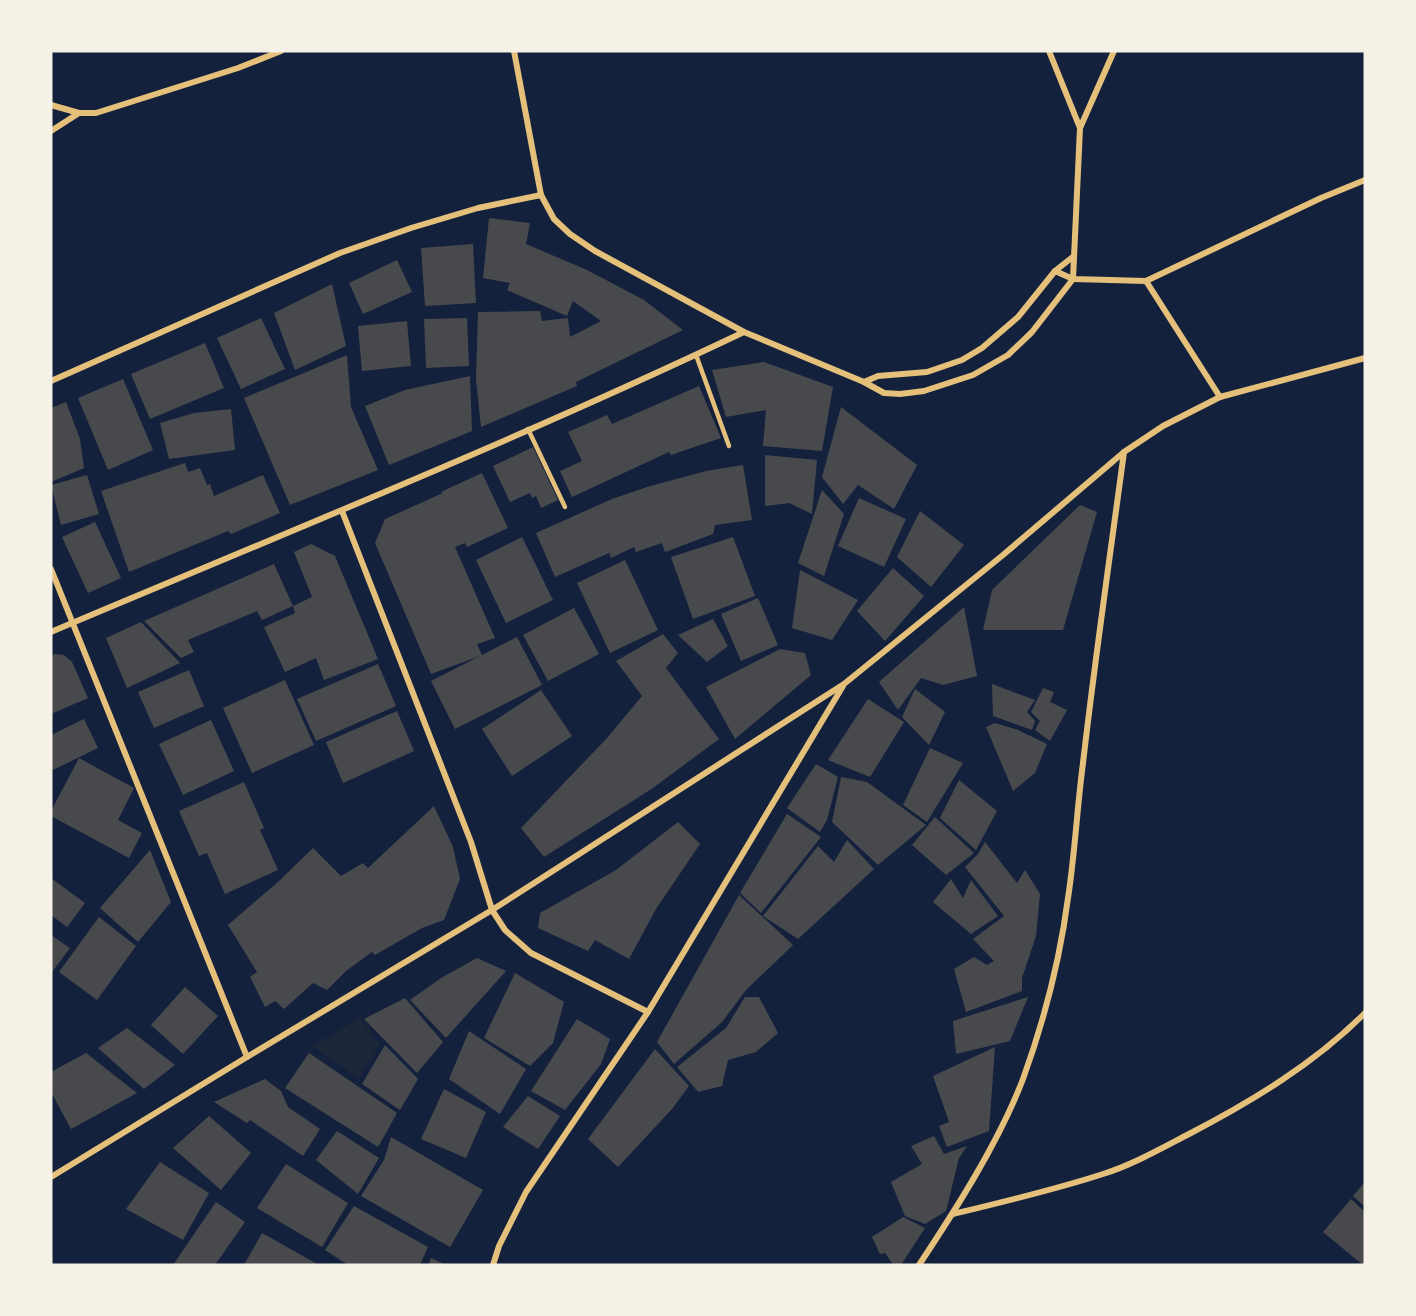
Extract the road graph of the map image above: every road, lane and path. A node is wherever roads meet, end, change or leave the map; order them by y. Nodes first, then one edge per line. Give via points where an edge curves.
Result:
1 (282, 51) edge
2 (514, 51) edge
3 (1049, 51) edge
4 (1114, 51) edge
5 (51, 105) edge
6 (79, 113) junction
7 (1080, 128) junction
8 (51, 130) edge
9 (1365, 180) edge
10 (541, 195) junction
11 (1074, 256) junction
12 (1055, 271) junction
13 (1073, 279) junction
14 (1146, 281) junction
15 (744, 332) junction
16 (696, 355) junction
17 (1365, 358) edge
18 (878, 376) junction
19 (51, 381) edge
20 (864, 382) junction
21 (884, 393) junction
22 (1220, 397) junction
23 (528, 429) junction
24 (729, 446) dead end
25 (1124, 452) junction
26 (565, 507) dead end
27 (342, 511) junction
28 (51, 569) edge
29 (73, 623) junction
30 (51, 632) edge
31 (844, 684) junction
32 (492, 910) junction
33 (648, 1012) junction
34 (1365, 1013) edge
35 (247, 1057) junction
36 (51, 1177) edge
37 (953, 1214) junction
38 (494, 1265) edge
39 (919, 1265) edge

1 - 6 street via 96,112
2 - 10 street
3 - 7 street
4 - 7 street
5 - 6 street
6 - 8 street
7 - 11 street
9 - 14 street
10 - 15 street via 554,219 595,251
10 - 19 street via 478,208 340,253
11 - 12 street
11 - 13 street
12 - 13 street
12 - 18 street via 1018,317 962,360 927,372
13 - 14 street
13 - 21 street via 1032,332 1008,355 973,375 924,391
14 - 22 street
15 - 16 street
15 - 20 street
16 - 23 street
16 - 24 lane
17 - 22 street
18 - 20 street
18 - 21 street
20 - 21 street
22 - 25 street via 1184,414
23 - 26 lane
23 - 27 street
25 - 31 street
25 - 37 street via 1058,956 1023,1080
27 - 29 street
27 - 32 street via 471,842
28 - 29 street
29 - 30 street
29 - 35 street
31 - 32 street
31 - 33 street
32 - 33 street via 505,930 531,953
32 - 35 street
33 - 38 street via 526,1192 499,1246
34 - 37 street via 1289,1076 1230,1113 1162,1148 1105,1174
35 - 36 street
37 - 39 street

